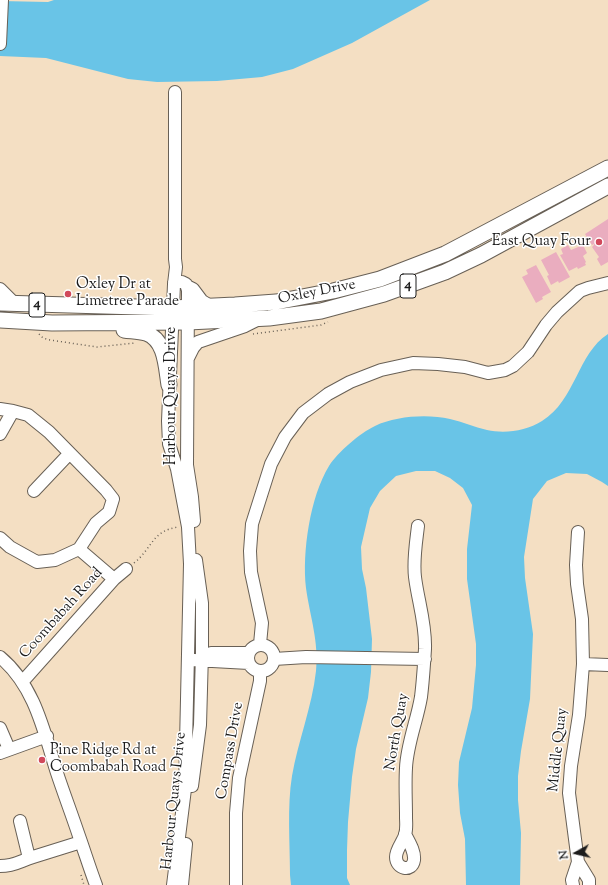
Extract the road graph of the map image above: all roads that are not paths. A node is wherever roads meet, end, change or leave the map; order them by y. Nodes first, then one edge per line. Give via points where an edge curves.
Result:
1 (2, 0) edge
2 (0, 44) edge
3 (175, 92) dead end
4 (608, 168) edge
5 (608, 186) edge
6 (174, 282) junction
7 (608, 283) edge
8 (187, 286) junction
9 (0, 289) edge
10 (0, 303) edge
11 (15, 304) junction
12 (212, 307) junction
13 (180, 315) junction
14 (257, 319) junction
15 (0, 320) edge
16 (52, 323) junction
17 (188, 359) junction
18 (169, 385) junction
19 (0, 409) edge
20 (13, 410) junction
21 (0, 434) edge
22 (69, 454) junction
23 (34, 491) dead end
24 (418, 526) dead end
25 (578, 532) dead end
26 (0, 538) edge
27 (79, 549) junction
28 (126, 569) road end
29 (114, 579) junction
30 (202, 623) junction
31 (260, 644) junction
32 (188, 656) junction
33 (202, 656) junction
34 (0, 657) edge
35 (228, 657) junction
36 (248, 658) junction
37 (274, 659) junction
38 (425, 659) junction
39 (583, 664) junction
40 (608, 665) edge
41 (260, 671) junction
42 (201, 679) junction
43 (22, 681) junction
44 (0, 728) edge
45 (47, 736) junction
46 (4, 751) edge
47 (20, 821) dead end
48 (405, 834) dead end
49 (81, 842) junction
50 (29, 858) junction
51 (578, 862) junction
52 (0, 866) edge
53 (96, 885) edge
54 (173, 885) edge
55 (182, 885) edge
56 (236, 885) edge
57 (573, 885) edge
58 (589, 885) edge

1 - 2 street
3 - 6 street, Harbour Quays Drive
4 - 12 main road, Oxley Drive / 4 via 464,245 409,269 353,287 313,296
5 - 14 main road, Oxley Drive / 4 via 467,262 414,284 371,299 321,311
6 - 8 street via 182,282
6 - 13 street, Harbour Quays Drive
7 - 31 street via 580,291 550,321 528,352 514,366 505,370 488,373 451,366 413,363 381,370 350,382 328,394 304,413 285,436 270,464 252,524 251,572 262,623
8 - 12 street
8 - 13 street, Harbour Quays Drive
9 - 11 street
10 - 11 main road, Oxley Drive / 4
11 - 13 main road, Oxley Drive / 4
12 - 13 main road, Oxley Drive / 4
13 - 14 main road, Oxley Drive / 4
13 - 16 main road, Oxley Drive / 4
13 - 17 street, Harbour Quays Drive
13 - 18 street, Harbour Quays Drive
14 - 17 street via 245,326 198,342
15 - 16 main road, Oxley Drive / 4
16 - 18 main road via 151,335 161,346
17 - 30 street, Harbour Quays Drive via 187,465
18 - 32 street, Harbour Quays Drive via 170,444 188,527
19 - 20 street
20 - 21 street
20 - 22 street via 28,415 49,432
22 - 23 street
22 - 27 street via 112,499 109,512 96,523
24 - 38 street, North Quay via 414,559 422,610
25 - 39 street, Middle Quay via 576,566 582,619
26 - 27 street via 10,547 37,562 55,560
27 - 29 street
28 - 29 street, Coombabah Road
29 - 43 street, Coombabah Road
30 - 33 street, Harbour Quays Drive
30 - 35 street via 210,642
31 - 36 street via 252,648
31 - 37 street via 272,650
32 - 33 street
32 - 54 street, Harbour Quays Drive via 184,790
33 - 35 street
33 - 42 street, Harbour Quays Drive
34 - 43 street
35 - 36 street
35 - 42 street
36 - 41 street via 253,668
37 - 38 street
37 - 41 street via 269,668
38 - 48 street, North Quay via 421,697 406,768
39 - 40 street
39 - 51 street, Middle Quay via 569,792
41 - 56 street, Compass Drive via 239,778 236,813
42 - 55 street, Harbour Quays Drive via 200,724
43 - 45 street
44 - 46 street
45 - 46 street
45 - 49 street
47 - 50 street
49 - 50 street
49 - 53 street
50 - 52 street via 21,863
51 - 57 street, Middle Quay via 572,880
51 - 58 street, Middle Quay via 589,880

